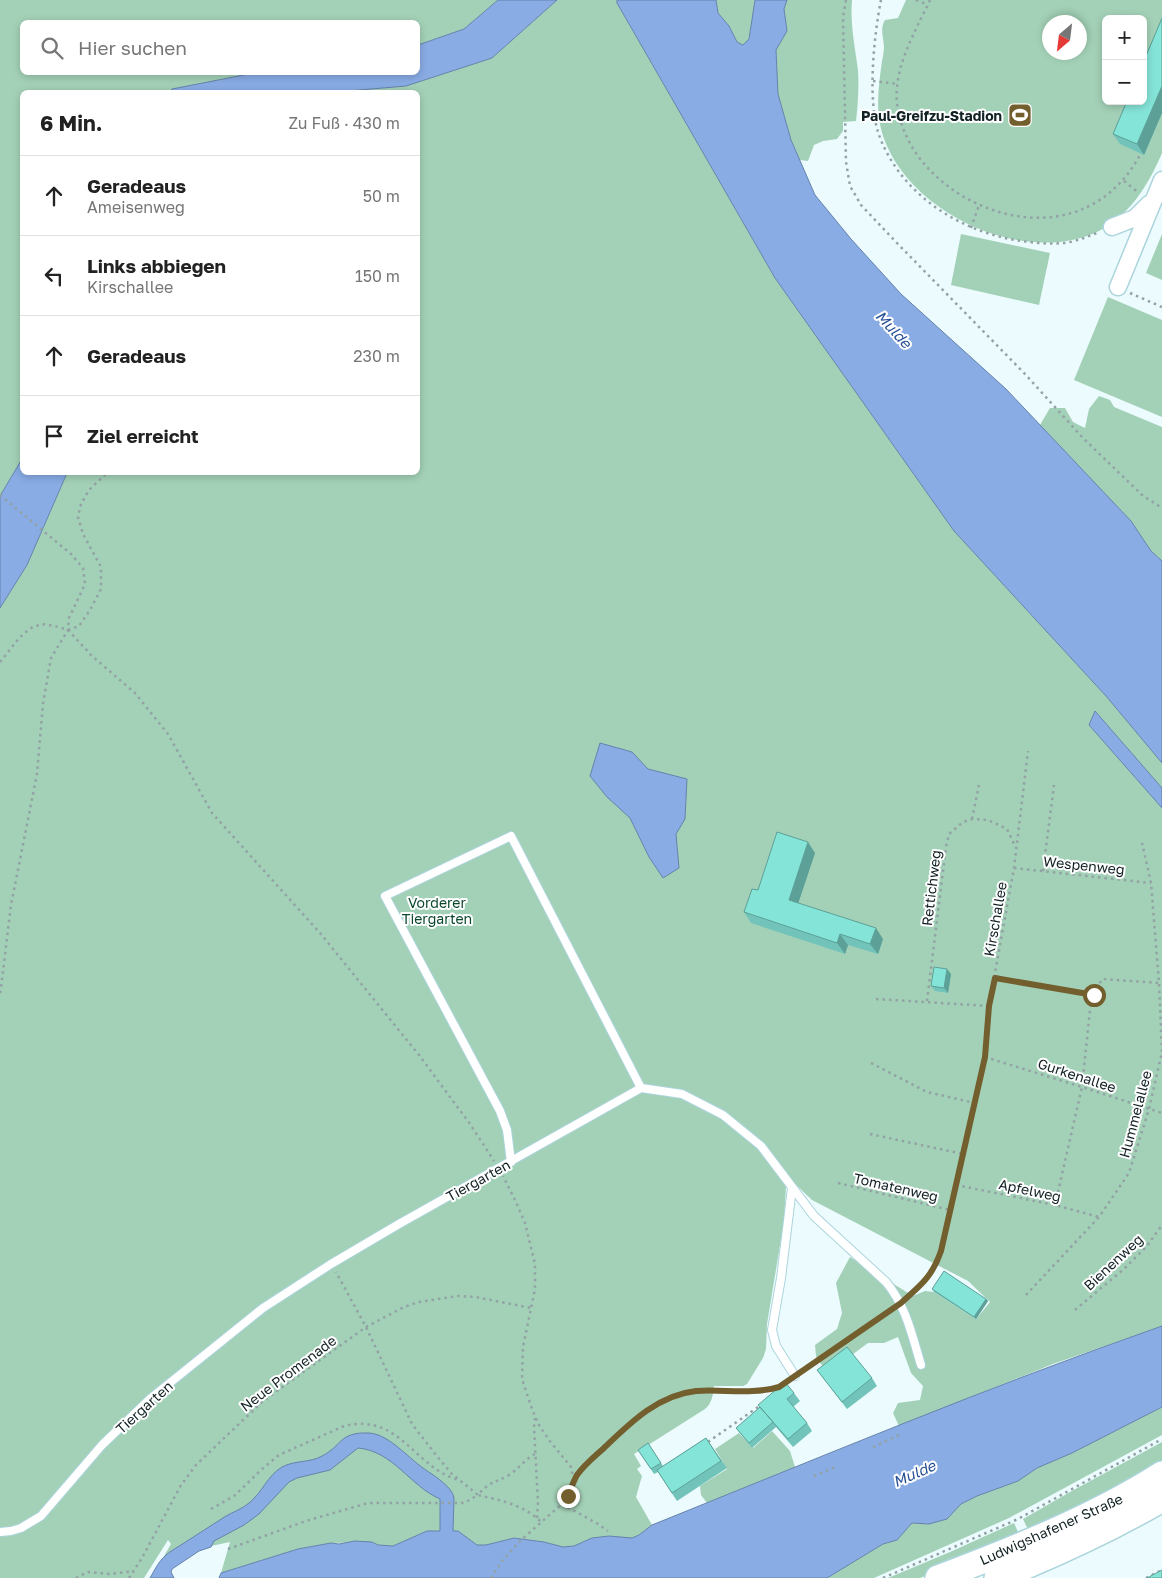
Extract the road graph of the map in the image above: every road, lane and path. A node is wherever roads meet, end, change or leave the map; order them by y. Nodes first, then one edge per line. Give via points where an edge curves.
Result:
1 (846, 0) edge
2 (881, 0) edge
3 (916, 0) edge
4 (930, 0) edge
5 (928, 5) junction
6 (873, 80) junction
7 (898, 84) junction
8 (1141, 153) edge
9 (1123, 180) junction
10 (1162, 180) edge
11 (1148, 198) junction
12 (979, 205) junction
13 (1112, 227) joint
14 (971, 228) junction
15 (1118, 287) joint
16 (1162, 307) edge
17 (105, 475) edge
18 (0, 495) edge
19 (1162, 508) edge
20 (68, 630) junction
21 (0, 662) edge
22 (1028, 751) dead end
23 (979, 785) dead end
24 (1054, 785) dead end
25 (972, 819) junction
26 (1142, 843) dead end
27 (1016, 849) junction
28 (1014, 868) junction
29 (1043, 871) junction
30 (1151, 883) junction
31 (1160, 968) edge
32 (995, 978) junction
33 (1159, 983) junction
34 (1094, 995) junction
35 (0, 996) edge
36 (876, 999) dead end
37 (927, 1001) junction
38 (989, 1006) junction
39 (985, 1057) junction
40 (871, 1063) dead end
41 (1082, 1086) junction
42 (641, 1088) junction
43 (975, 1103) junction
44 (1149, 1109) junction
45 (1162, 1113) edge
46 (870, 1134) dead end
47 (963, 1154) junction
48 (511, 1162) junction
49 (499, 1169) junction
50 (838, 1183) dead end
51 (956, 1186) junction
52 (792, 1188) junction
53 (1055, 1205) junction
54 (950, 1210) junction
55 (1099, 1217) junction
56 (1162, 1225) edge
57 (331, 1264) junction
58 (1026, 1295) dead end
59 (901, 1303) junction
60 (531, 1308) junction
61 (1075, 1310) dead end
62 (366, 1327) junction
63 (921, 1365) dead end
64 (795, 1376) junction
65 (779, 1387) junction
66 (775, 1396) edge
67 (766, 1401) edge
68 (536, 1417) junction
69 (901, 1434) dead end
70 (1162, 1439) edge
71 (701, 1446) edge
72 (873, 1447) dead end
73 (535, 1454) junction
74 (835, 1467) dead end
75 (1162, 1474) edge
76 (814, 1476) dead end
77 (460, 1480) junction
78 (574, 1482) junction
79 (478, 1495) junction
80 (1162, 1499) edge
81 (562, 1504) junction
82 (211, 1509) dead end
83 (537, 1518) junction
84 (541, 1522) junction
85 (608, 1531) dead end
86 (0, 1532) edge
87 (228, 1549) dead end
88 (1162, 1570) edge
89 (134, 1571) junction
90 (76, 1578) edge
91 (129, 1578) edge
92 (491, 1578) edge
93 (883, 1578) edge
94 (938, 1578) edge
95 (997, 1578) edge
96 (1146, 1578) edge

1 - 19 path via 843,17 846,162 850,186 861,205 1082,437 1142,495
2 - 6 path
3 - 5 path
4 - 5 path
5 - 7 path via 903,61
6 - 7 path
6 - 14 path via 879,134 896,168 937,208
7 - 12 path via 900,120 918,158 940,180
8 - 9 path
9 - 11 path
9 - 12 path via 1098,201 1059,216 1015,215
10 - 11 street
11 - 13 street via 1135,218
11 - 15 street
12 - 14 path
13 - 14 path via 1072,242 1048,243 993,236
15 - 16 path
17 - 20 path via 80,504 78,517 83,534 101,567 101,589 79,626
18 - 20 path via 71,554 83,568 85,584 69,618
20 - 21 path via 48,624 36,625 20,637
20 - 35 path via 51,658 37,774 10,905
20 - 49 path via 92,656 135,693 168,734 212,813 320,933 419,1055
22 - 27 path, Kirschallee
23 - 25 path
24 - 29 path
25 - 27 path via 988,820 1007,828
25 - 37 path, Rettichweg via 949,834
26 - 30 path, Hummelallee
27 - 28 path, Kirschallee
28 - 29 path, Wespenweg
28 - 32 path, Kirschallee
29 - 30 path, Wespenweg
30 - 31 path, Hummelallee
31 - 33 path, Hummelallee
32 - 34 path
32 - 38 path, Kirschallee
33 - 34 path via 1102,978
33 - 44 path, Hummelallee via 1162,1052
34 - 41 path
36 - 37 path
37 - 38 path
38 - 39 path, Kirschallee
39 - 41 path, Gurkenallee
39 - 43 path, Kirschallee
40 - 43 path via 927,1092
41 - 44 path, Gurkenallee
41 - 53 path
42 - 48 lane, Tiergarten
42 - 48 lane via 511,836 385,896 500,1111 507,1130
42 - 52 lane via 682,1094 723,1116 761,1146
43 - 47 path, Kirschallee
44 - 45 path, Gurkenallee
44 - 55 path, Hummelallee via 1129,1173
46 - 47 path
47 - 51 path, Kirschallee
48 - 49 lane, Tiergarten
49 - 57 lane, Tiergarten
49 - 60 path via 525,1223 532,1251 536,1278
50 - 54 path, Tomatenweg
51 - 53 path, Apfelweg
51 - 54 path, Kirschallee
52 - 59 lane via 814,1216 886,1282
52 - 64 lane via 772,1330 776,1346
53 - 55 path, Apfelweg
54 - 59 path, Kirschallee via 936,1265 926,1280
55 - 58 path, Hummelallee
56 - 61 path, Bienenweg via 1147,1246
57 - 62 path
57 - 86 lane, Tiergarten via 263,1308 151,1398 102,1445 32,1522 16,1530
59 - 63 lane
59 - 64 path
60 - 62 path, Neue Promenade via 458,1296 419,1302
60 - 68 path via 523,1347 522,1379
62 - 77 path via 412,1424
62 - 89 path, Neue Promenade via 263,1401 196,1464
64 - 65 path
65 - 66 path
65 - 78 path via 698,1391 662,1401 628,1425 589,1461
67 - 71 path
68 - 73 path
68 - 78 path via 549,1440 571,1467
69 - 72 path
70 - 93 path via 1018,1519
73 - 79 path via 509,1475 485,1486
73 - 83 path
74 - 76 path
75 - 94 main road, Ludwigshafener Straße via 1097,1511
77 - 79 path
77 - 82 path via 448,1477 395,1435 374,1425 354,1423 279,1455 238,1493
78 - 81 path
79 - 83 path via 521,1508
79 - 87 path via 464,1503 368,1503
80 - 95 main road, Ludwigshafener Straße via 1079,1543
81 - 84 path
81 - 85 path
83 - 84 path
84 - 92 path via 514,1548
88 - 96 path
89 - 90 path via 88,1572
89 - 91 path, Neue Promenade

